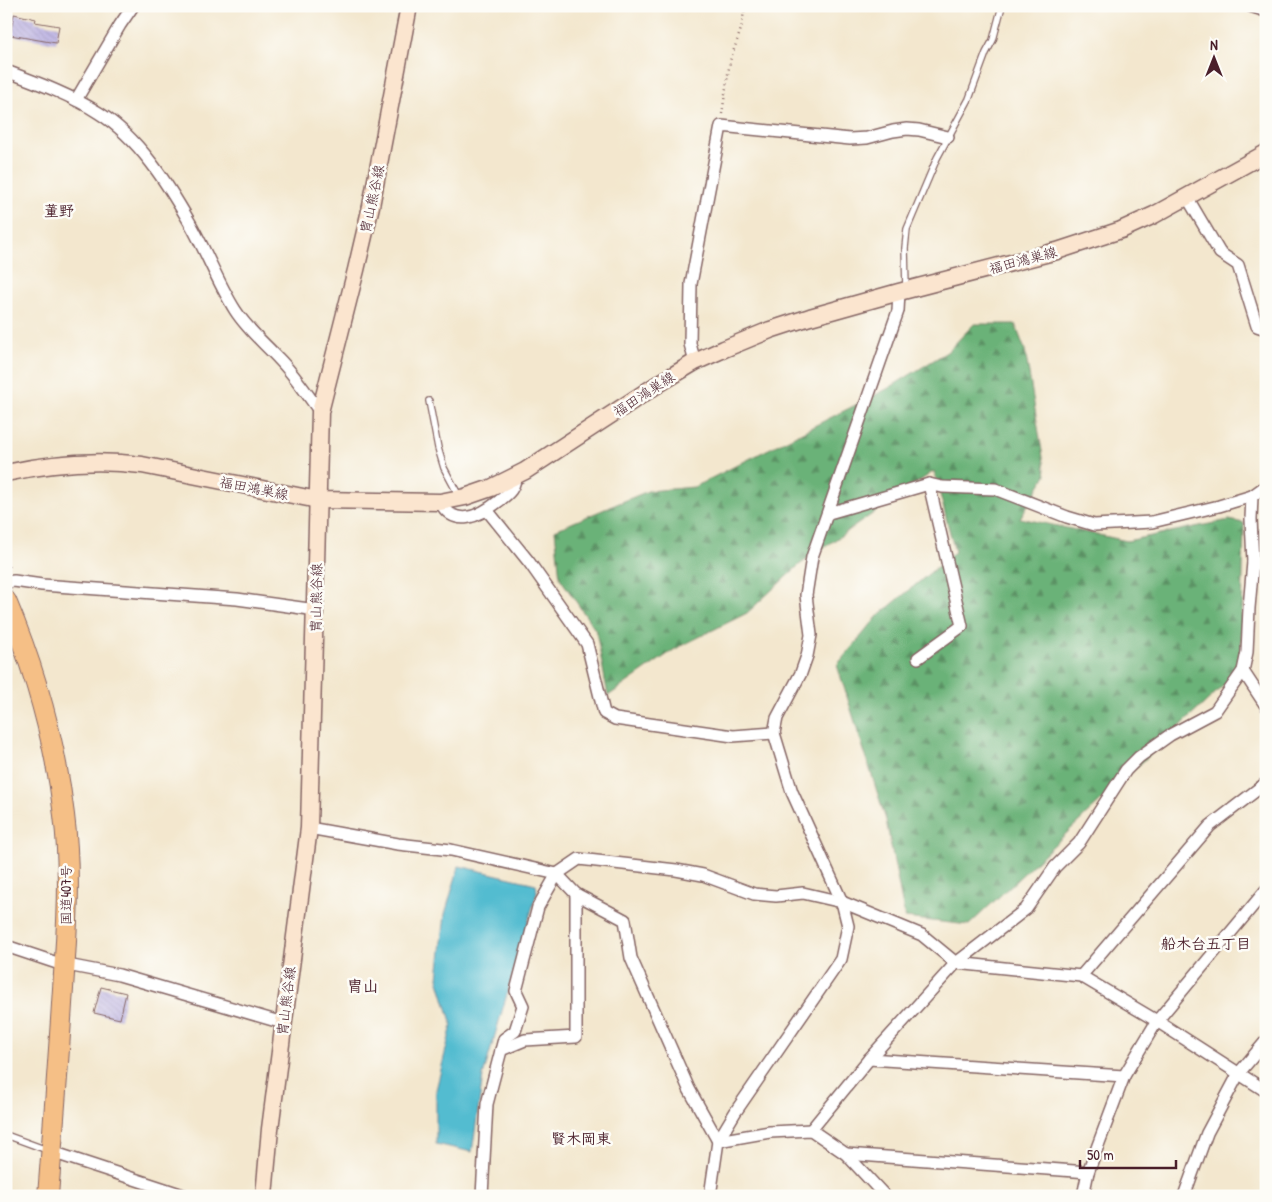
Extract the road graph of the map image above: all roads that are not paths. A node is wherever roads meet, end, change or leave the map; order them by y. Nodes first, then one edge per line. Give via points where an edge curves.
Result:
1 (132, 6) edge
2 (409, 6) edge
3 (1002, 6) edge
4 (1250, 6) edge
5 (1266, 11) edge
6 (6, 71) edge
7 (76, 100) junction
8 (948, 137) junction
9 (1266, 153) edge
10 (1187, 197) junction
11 (903, 291) junction
12 (1266, 330) edge
13 (695, 362) junction
14 (429, 401) dead end
15 (320, 412) junction
16 (6, 473) edge
17 (516, 476) junction
18 (929, 484) junction
19 (1266, 486) edge
20 (1252, 496) junction
21 (460, 498) junction
22 (318, 500) junction
23 (440, 502) junction
24 (488, 510) junction
25 (829, 513) junction
26 (1253, 562) junction
27 (1266, 562) edge
28 (9, 577) edge
29 (6, 601) edge
30 (316, 610) junction
31 (918, 658) dead end
32 (1244, 671) junction
33 (1266, 706) edge
34 (774, 733) junction
35 (1266, 783) edge
36 (309, 828) junction
37 (557, 874) junction
38 (1266, 890) edge
39 (576, 894) junction
40 (842, 902) junction
41 (6, 946) edge
42 (956, 963) junction
43 (65, 964) junction
44 (1082, 976) junction
45 (1157, 1021) junction
46 (283, 1023) junction
47 (1266, 1041) edge
48 (501, 1050) junction
49 (869, 1059) junction
50 (1239, 1073) junction
51 (1124, 1076) junction
52 (1266, 1091) edge
53 (811, 1130) junction
54 (6, 1135) edge
55 (718, 1141) junction
56 (52, 1152) junction
57 (846, 1154) junction
58 (1088, 1172) junction
59 (48, 1196) edge
60 (186, 1196) edge
61 (264, 1196) edge
62 (482, 1196) edge
63 (710, 1196) edge
64 (885, 1196) edge
65 (1083, 1196) edge
66 (1184, 1196) edge

1 - 7 street
2 - 15 main road, 胄山熊谷線 via 369,215
3 - 8 lane via 993,40 969,99
4 - 5 street
6 - 7 street
7 - 15 street via 100,113 144,154 191,224 235,310
8 - 11 lane via 907,229
8 - 13 street via 907,129 850,139 721,126 691,284 690,344
9 - 10 main road, 福田鴻巣線
10 - 11 main road, 福田鴻巣線 via 1098,238
10 - 12 street via 1220,253 1238,265 1257,326
11 - 13 main road, 福田鴻巣線 via 770,330
11 - 25 street
13 - 17 main road, 福田鴻巣線
14 - 21 lane via 444,468
15 - 22 main road, 胄山熊谷線
16 - 22 main road, 福田鴻巣線 via 53,464 120,462
17 - 21 main road, 福田鴻巣線
17 - 24 street via 511,491
18 - 20 street via 995,489 1094,526 1152,522
18 - 25 street
18 - 31 street via 962,626
19 - 20 street
20 - 26 street
21 - 23 main road, 福田鴻巣線
22 - 23 main road, 福田鴻巣線
22 - 30 main road, 胄山熊谷線
23 - 24 street via 445,512 456,517 473,517
24 - 34 street via 587,644 604,713 615,719 705,733 733,736
25 - 34 street via 812,557 806,595 811,635 807,656 777,718
26 - 27 street
26 - 32 street
28 - 30 street via 14,581 237,599
29 - 43 highway, 国道407号 via 43,703 59,780 67,871
30 - 36 main road, 胄山熊谷線
32 - 33 street
32 - 42 street via 1215,711 1170,735 1126,770 1079,842 1055,866 1026,909
34 - 40 street via 792,792
35 - 44 street via 1210,826
36 - 37 street via 451,850
36 - 46 main road, 胄山熊谷線
37 - 39 street
37 - 40 street via 579,859 702,875 754,894 803,893
37 - 48 street via 538,906 516,991 523,1006 515,1031 504,1039
38 - 45 street
39 - 48 street via 576,1037 525,1040
39 - 55 street via 624,920 631,958 689,1089
40 - 42 street via 922,935
40 - 55 street via 848,926 841,959
41 - 43 street
42 - 44 street
42 - 49 street
43 - 46 street via 119,975
43 - 56 highway, 国道407号
44 - 45 street
45 - 50 street
45 - 51 street
46 - 61 main road, 胄山熊谷線
47 - 50 street
48 - 62 street via 487,1104
49 - 51 street
49 - 53 street
50 - 52 street
50 - 66 street via 1206,1133
51 - 58 street
53 - 55 street via 770,1132
53 - 57 street
54 - 56 lane
55 - 63 street
56 - 59 highway, 国道407号
56 - 60 street
57 - 58 street
57 - 64 street
58 - 65 street

